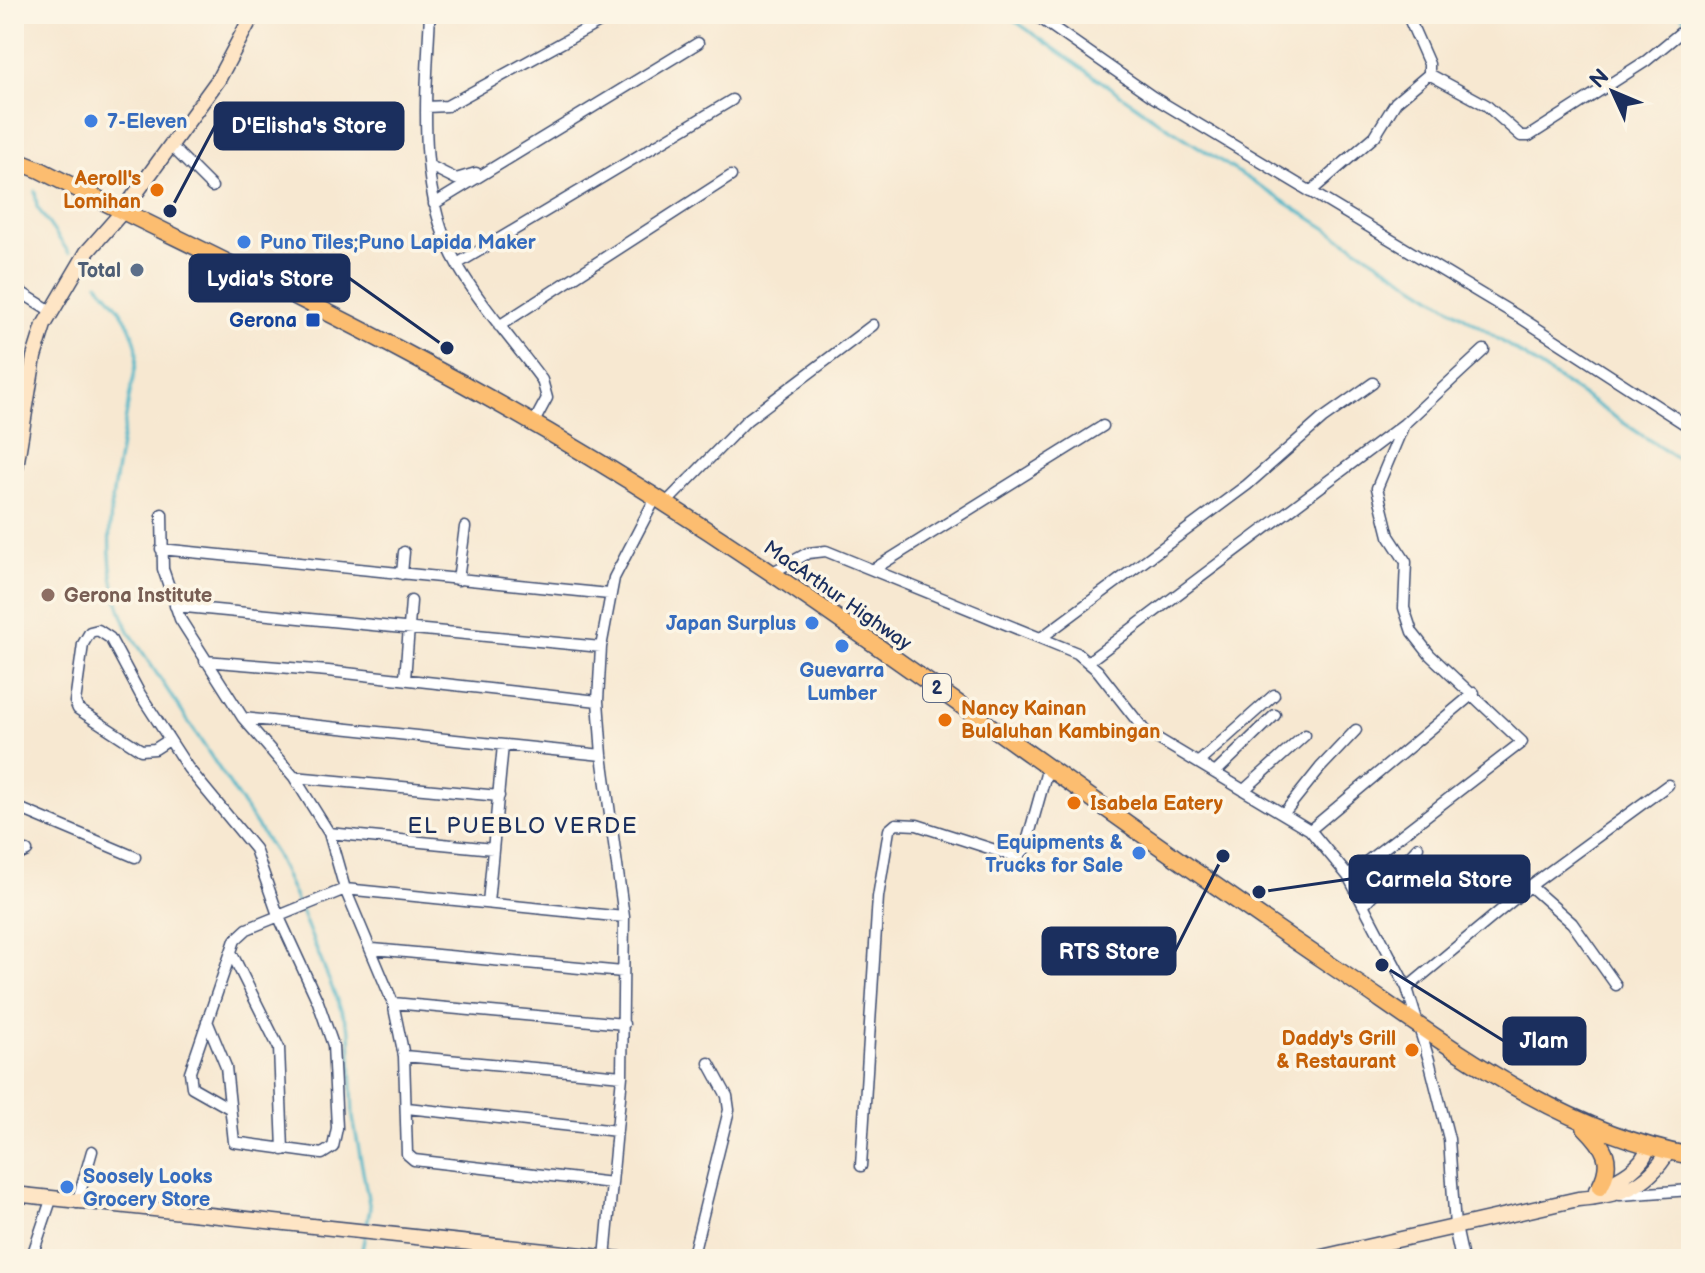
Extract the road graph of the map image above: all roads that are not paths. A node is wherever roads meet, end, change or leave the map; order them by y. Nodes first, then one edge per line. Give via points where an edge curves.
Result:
1 (253, 14) edge
2 (430, 14) edge
3 (614, 14) edge
4 (1034, 14) edge
5 (1407, 14) edge
6 (1691, 24) edge
7 (698, 43) dead end
8 (1429, 74) junction
9 (732, 100) dead end
10 (427, 107) junction
11 (170, 145) junction
12 (14, 160) edge
13 (430, 166) junction
14 (488, 170) junction
15 (731, 176) dead end
16 (212, 187) dead end
17 (1310, 192) junction
18 (434, 204) junction
19 (123, 211) junction
20 (457, 264) junction
21 (14, 288) edge
22 (51, 311) junction
23 (873, 325) dead end
24 (499, 326) junction
25 (1484, 350) dead end
26 (1373, 383) dead end
27 (533, 424) junction
28 (1404, 424) junction
29 (1103, 426) dead end
30 (1691, 428) edge
31 (14, 479) edge
32 (661, 500) junction
33 (162, 514) dead end
34 (465, 527) dead end
35 (161, 549) junction
36 (404, 552) dead end
37 (874, 569) junction
38 (771, 573) junction
39 (402, 574) junction
40 (458, 580) junction
41 (609, 594) junction
42 (411, 601) dead end
43 (175, 606) junction
44 (408, 627) junction
45 (1041, 638) junction
46 (601, 647) junction
47 (205, 661) junction
48 (1089, 661) junction
49 (405, 679) junction
50 (1474, 693) junction
51 (1274, 695) dead end
52 (598, 701) junction
53 (1275, 715) dead end
54 (243, 718) junction
55 (1356, 730) dead end
56 (1305, 735) dead end
57 (169, 740) junction
58 (503, 745) junction
59 (602, 755) junction
60 (1199, 762) junction
61 (1048, 767) junction
62 (1215, 773) junction
63 (294, 777) junction
64 (1668, 785) dead end
65 (1244, 790) junction
66 (499, 796) junction
67 (14, 806) edge
68 (1284, 813) junction
69 (1310, 830) junction
70 (329, 833) junction
71 (1418, 847) dead end
72 (493, 849) junction
73 (27, 851) dead end
74 (14, 857) edge
75 (135, 857) dead end
76 (1348, 876) junction
77 (1530, 886) junction
78 (345, 889) junction
79 (488, 903) junction
80 (1364, 904) junction
81 (283, 913) junction
82 (624, 917) junction
83 (373, 949) junction
84 (231, 952) junction
85 (623, 972) junction
86 (1616, 985) dead end
87 (1407, 988) junction
88 (393, 1003) junction
89 (207, 1021) junction
90 (624, 1024) junction
91 (1417, 1024) junction
92 (404, 1056) junction
93 (709, 1063) dead end
94 (622, 1076) junction
95 (229, 1108) junction
96 (407, 1108) junction
97 (1579, 1121) junction
98 (617, 1131) junction
99 (1648, 1147) junction
100 (283, 1150) junction
101 (92, 1151) dead end
102 (1668, 1152) junction
103 (1691, 1156) edge
104 (861, 1166) dead end
105 (612, 1183) junction
106 (1600, 1187) junction
107 (1691, 1190) edge
108 (14, 1194) edge
109 (1619, 1195) junction
110 (1578, 1199) junction
111 (51, 1200) junction
112 (77, 1203) junction
113 (1455, 1227) junction
114 (610, 1258) edge
115 (1319, 1258) edge
116 (31, 1259) edge
117 (692, 1259) edge
118 (1462, 1259) edge

1 - 11 main road via 218,80
2 - 10 street
3 - 10 street via 447,106
4 - 17 street via 1165,104
5 - 8 street
6 - 8 street via 1632,70 1524,137 1486,105
7 - 14 street
8 - 17 street via 1396,102 1375,136
9 - 20 street
10 - 13 street
11 - 16 street
11 - 19 main road
12 - 19 highway, MacArthur Highway / 2
13 - 14 street via 456,179
13 - 18 street
14 - 18 street
15 - 24 street
17 - 30 street
18 - 20 street
19 - 22 main road via 87,252
19 - 27 highway, MacArthur Highway / 2 via 402,350
20 - 24 street
21 - 22 street
22 - 31 main road via 38,340
23 - 32 street via 747,420
24 - 27 street via 546,390
25 - 28 street
26 - 45 street via 1322,419 1247,485
27 - 32 highway, MacArthur Highway / 2
28 - 48 street
28 - 50 street via 1377,488 1389,536 1406,562 1407,620 1423,647
29 - 37 street
32 - 38 highway, MacArthur Highway / 2
32 - 41 street
33 - 35 street
34 - 40 street
35 - 39 street
35 - 43 street
36 - 39 street
37 - 38 street via 817,550
37 - 45 street
38 - 61 highway, MacArthur Highway / 2
39 - 40 street
40 - 41 street
41 - 46 street
42 - 44 street
43 - 44 street
43 - 47 street
44 - 46 street
44 - 49 street
45 - 48 street
46 - 52 street
47 - 49 street
47 - 54 street
48 - 60 street via 1145,731
49 - 52 street
50 - 69 street
50 - 76 street via 1522,742
51 - 60 street
52 - 59 street
53 - 62 street
54 - 58 street
54 - 63 street
55 - 68 street
56 - 65 street
57 - 57 street via 110,638 98,630 90,632 83,644 78,709 141,750
57 - 81 street via 253,844
58 - 59 street
58 - 66 street
59 - 82 street
60 - 62 street
61 - 91 highway, MacArthur Highway / 2
61 - 104 street via 1025,849 1017,857 917,825 896,824 889,830 878,897
62 - 65 street
63 - 66 street
63 - 70 street
64 - 77 street
65 - 68 street
66 - 72 street
67 - 75 street
68 - 69 street
69 - 76 street
70 - 72 street
70 - 78 street
71 - 80 street
72 - 79 street
73 - 74 street
76 - 80 street
77 - 86 street via 1572,923
77 - 87 street
78 - 79 street
78 - 81 street
78 - 83 street
79 - 82 street
80 - 87 street
81 - 84 street via 243,931
81 - 100 street via 325,1017 338,1082 333,1147 322,1154
82 - 85 street
83 - 85 street
83 - 88 street
84 - 89 street
84 - 100 street via 279,1048
85 - 90 street
87 - 91 street
88 - 90 street
88 - 92 street
89 - 95 street via 226,1067
89 - 95 street via 189,1080 196,1090
90 - 94 street
91 - 97 highway, MacArthur Highway / 2 via 1493,1077
91 - 113 street via 1443,1108
92 - 94 street
92 - 96 street
93 - 117 street via 729,1110
94 - 98 street
95 - 100 street via 234,1142
96 - 98 street
96 - 105 street via 407,1154 414,1160
97 - 99 highway, MacArthur Highway / 2
97 - 106 highway via 1607,1153
98 - 105 street
99 - 102 highway, MacArthur Highway / 2
99 - 106 main road via 1628,1172
101 - 112 street
102 - 103 highway, MacArthur Highway / 2
102 - 109 main road via 1649,1176
105 - 114 street
106 - 110 main road
107 - 109 street
108 - 111 main road
109 - 110 main road
110 - 113 main road
111 - 112 main road
111 - 116 street
112 - 114 main road
113 - 115 main road
113 - 118 street

